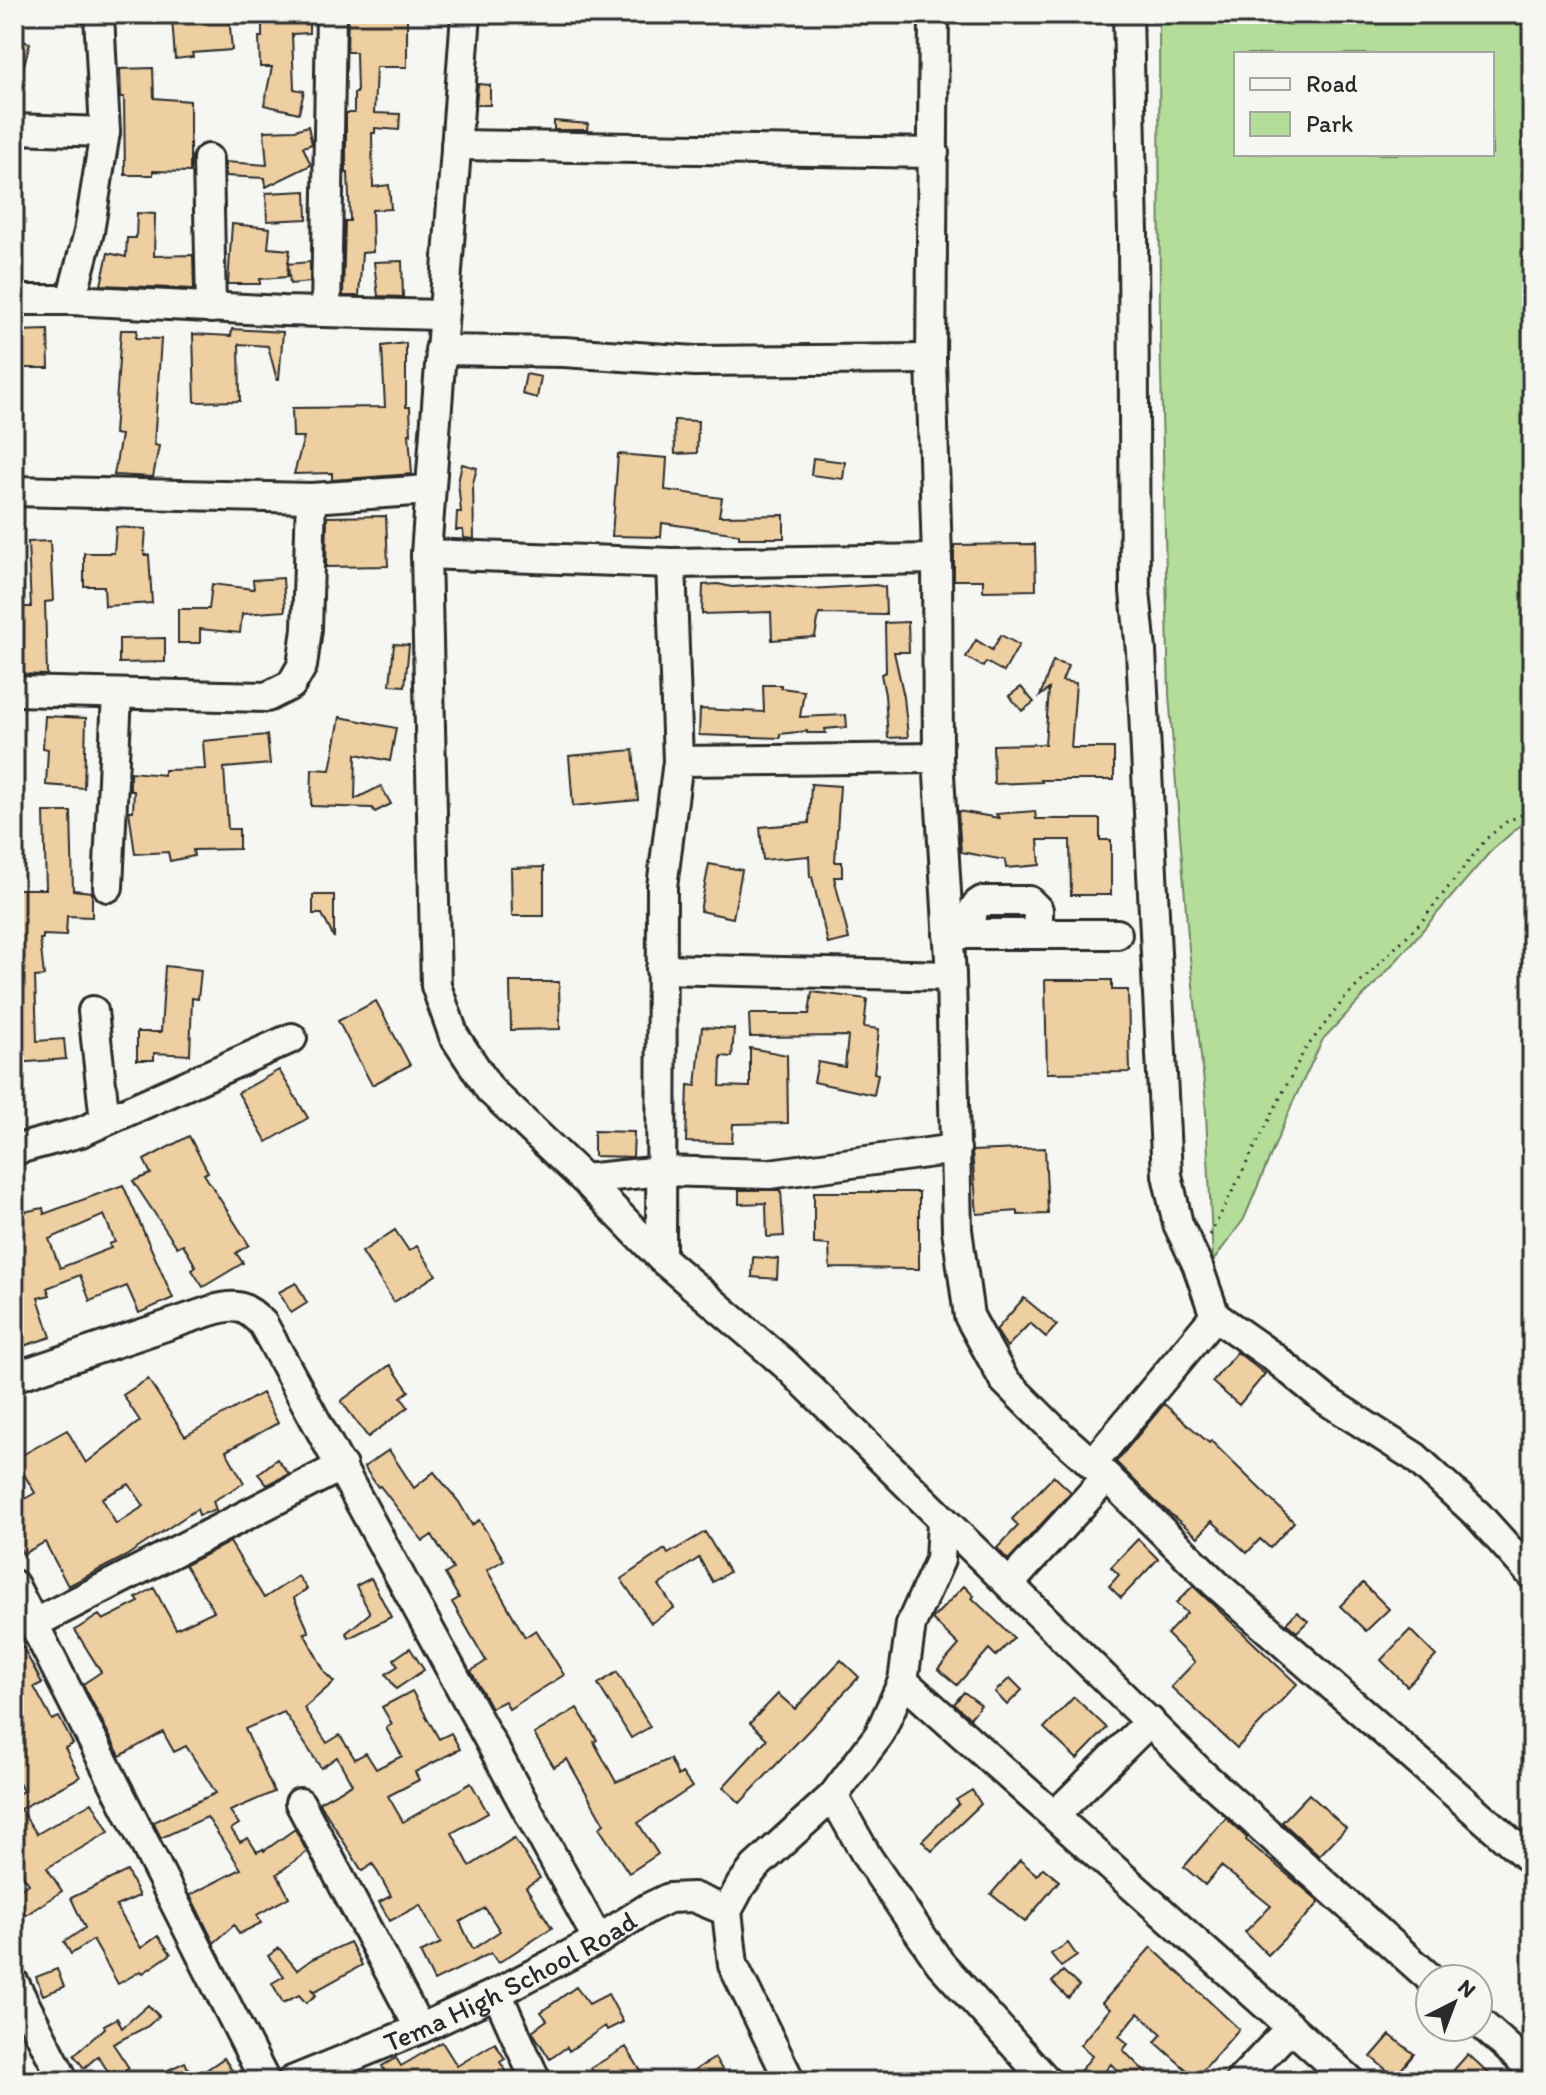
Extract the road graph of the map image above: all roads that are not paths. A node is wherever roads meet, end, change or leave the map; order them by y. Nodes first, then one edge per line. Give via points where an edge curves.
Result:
1 (99, 14) edge
2 (331, 14) edge
3 (466, 14) edge
4 (934, 14) edge
5 (1128, 14) edge
6 (14, 129) edge
7 (105, 132) junction
8 (456, 145) junction
9 (934, 153) junction
10 (208, 159) dead end
11 (14, 300) edge
12 (71, 300) junction
13 (211, 308) junction
14 (326, 312) junction
15 (442, 315) junction
16 (440, 350) junction
17 (931, 359) junction
18 (429, 490) junction
19 (14, 491) edge
20 (311, 498) junction
21 (426, 554) junction
22 (937, 559) junction
23 (671, 563) junction
24 (14, 691) edge
25 (117, 694) junction
26 (938, 758) junction
27 (678, 761) junction
28 (108, 887) dead end
29 (960, 934) junction
30 (1117, 934) dead end
31 (661, 969) junction
32 (951, 976) junction
33 (93, 1011) dead end
34 (292, 1038) dead end
35 (105, 1121) junction
36 (956, 1149) junction
37 (14, 1150) edge
38 (661, 1171) junction
39 (584, 1179) junction
40 (661, 1258) junction
41 (1215, 1316) junction
42 (14, 1377) edge
43 (342, 1466) junction
44 (1100, 1470) junction
45 (942, 1521) junction
46 (1532, 1575) edge
47 (1009, 1584) junction
48 (14, 1585) edge
49 (33, 1624) junction
50 (903, 1681) junction
51 (1150, 1721) junction
52 (833, 1796) junction
53 (300, 1803) dead end
54 (1055, 1815) junction
55 (1532, 1861) edge
56 (727, 1911) junction
57 (598, 1940) junction
58 (1414, 1964) edge
59 (14, 1983) edge
60 (497, 1993) junction
61 (1291, 2027) junction
62 (420, 2029) junction
63 (1494, 2035) edge
64 (1532, 2069) edge
65 (297, 2080) edge
66 (64, 2081) edge
67 (265, 2081) edge
68 (536, 2081) edge
69 (790, 2081) edge
70 (1047, 2081) edge
71 (1240, 2081) edge
72 (1351, 2081) edge

1 - 7 street
2 - 14 street
3 - 8 street
4 - 9 street
5 - 41 street via 1135,591 1167,1175 1178,1224
6 - 7 street
7 - 12 street via 89,232
8 - 9 street
8 - 15 street
9 - 17 street
10 - 13 street
11 - 12 street
12 - 13 street
13 - 14 street
14 - 15 street
15 - 16 street
16 - 17 street via 695,361
16 - 18 street
17 - 22 street
18 - 20 street
18 - 21 street
19 - 20 street
20 - 25 street via 307,629 302,666 291,685 267,697
21 - 23 street
21 - 39 street via 436,986 454,1036 490,1090
22 - 23 street
22 - 26 street
23 - 27 street
24 - 25 street
25 - 28 street
26 - 27 street
26 - 29 street
27 - 31 street via 662,887
29 - 30 street via 982,901 1029,901 1038,910 1038,933
29 - 32 street
31 - 32 street
31 - 38 street
32 - 36 street
33 - 35 street
34 - 35 street
35 - 37 street
36 - 38 street via 769,1174
36 - 44 street via 957,1230 969,1316 1004,1380
38 - 39 street
38 - 40 street
39 - 40 street
40 - 45 street via 785,1364
41 - 44 street
41 - 46 street via 1326,1400 1415,1457
42 - 43 street via 228,1305 249,1309 263,1324
43 - 49 street
43 - 57 street
44 - 47 street
44 - 55 street via 1216,1584
45 - 47 street
45 - 50 street via 940,1560 911,1624
47 - 51 street
48 - 49 street
49 - 67 street
50 - 52 street via 879,1735
50 - 54 street
51 - 54 street
51 - 58 street
52 - 56 street via 755,1867
52 - 70 street via 940,1963
53 - 62 street
54 - 61 street
56 - 57 street, Tema High School Road via 693,1897 669,1898
56 - 69 street via 733,1965
57 - 60 street, Tema High School Road
59 - 66 street
60 - 62 street, Tema High School Road
60 - 68 street
61 - 71 street
61 - 72 street
62 - 65 street, Tema High School Road
63 - 64 street

